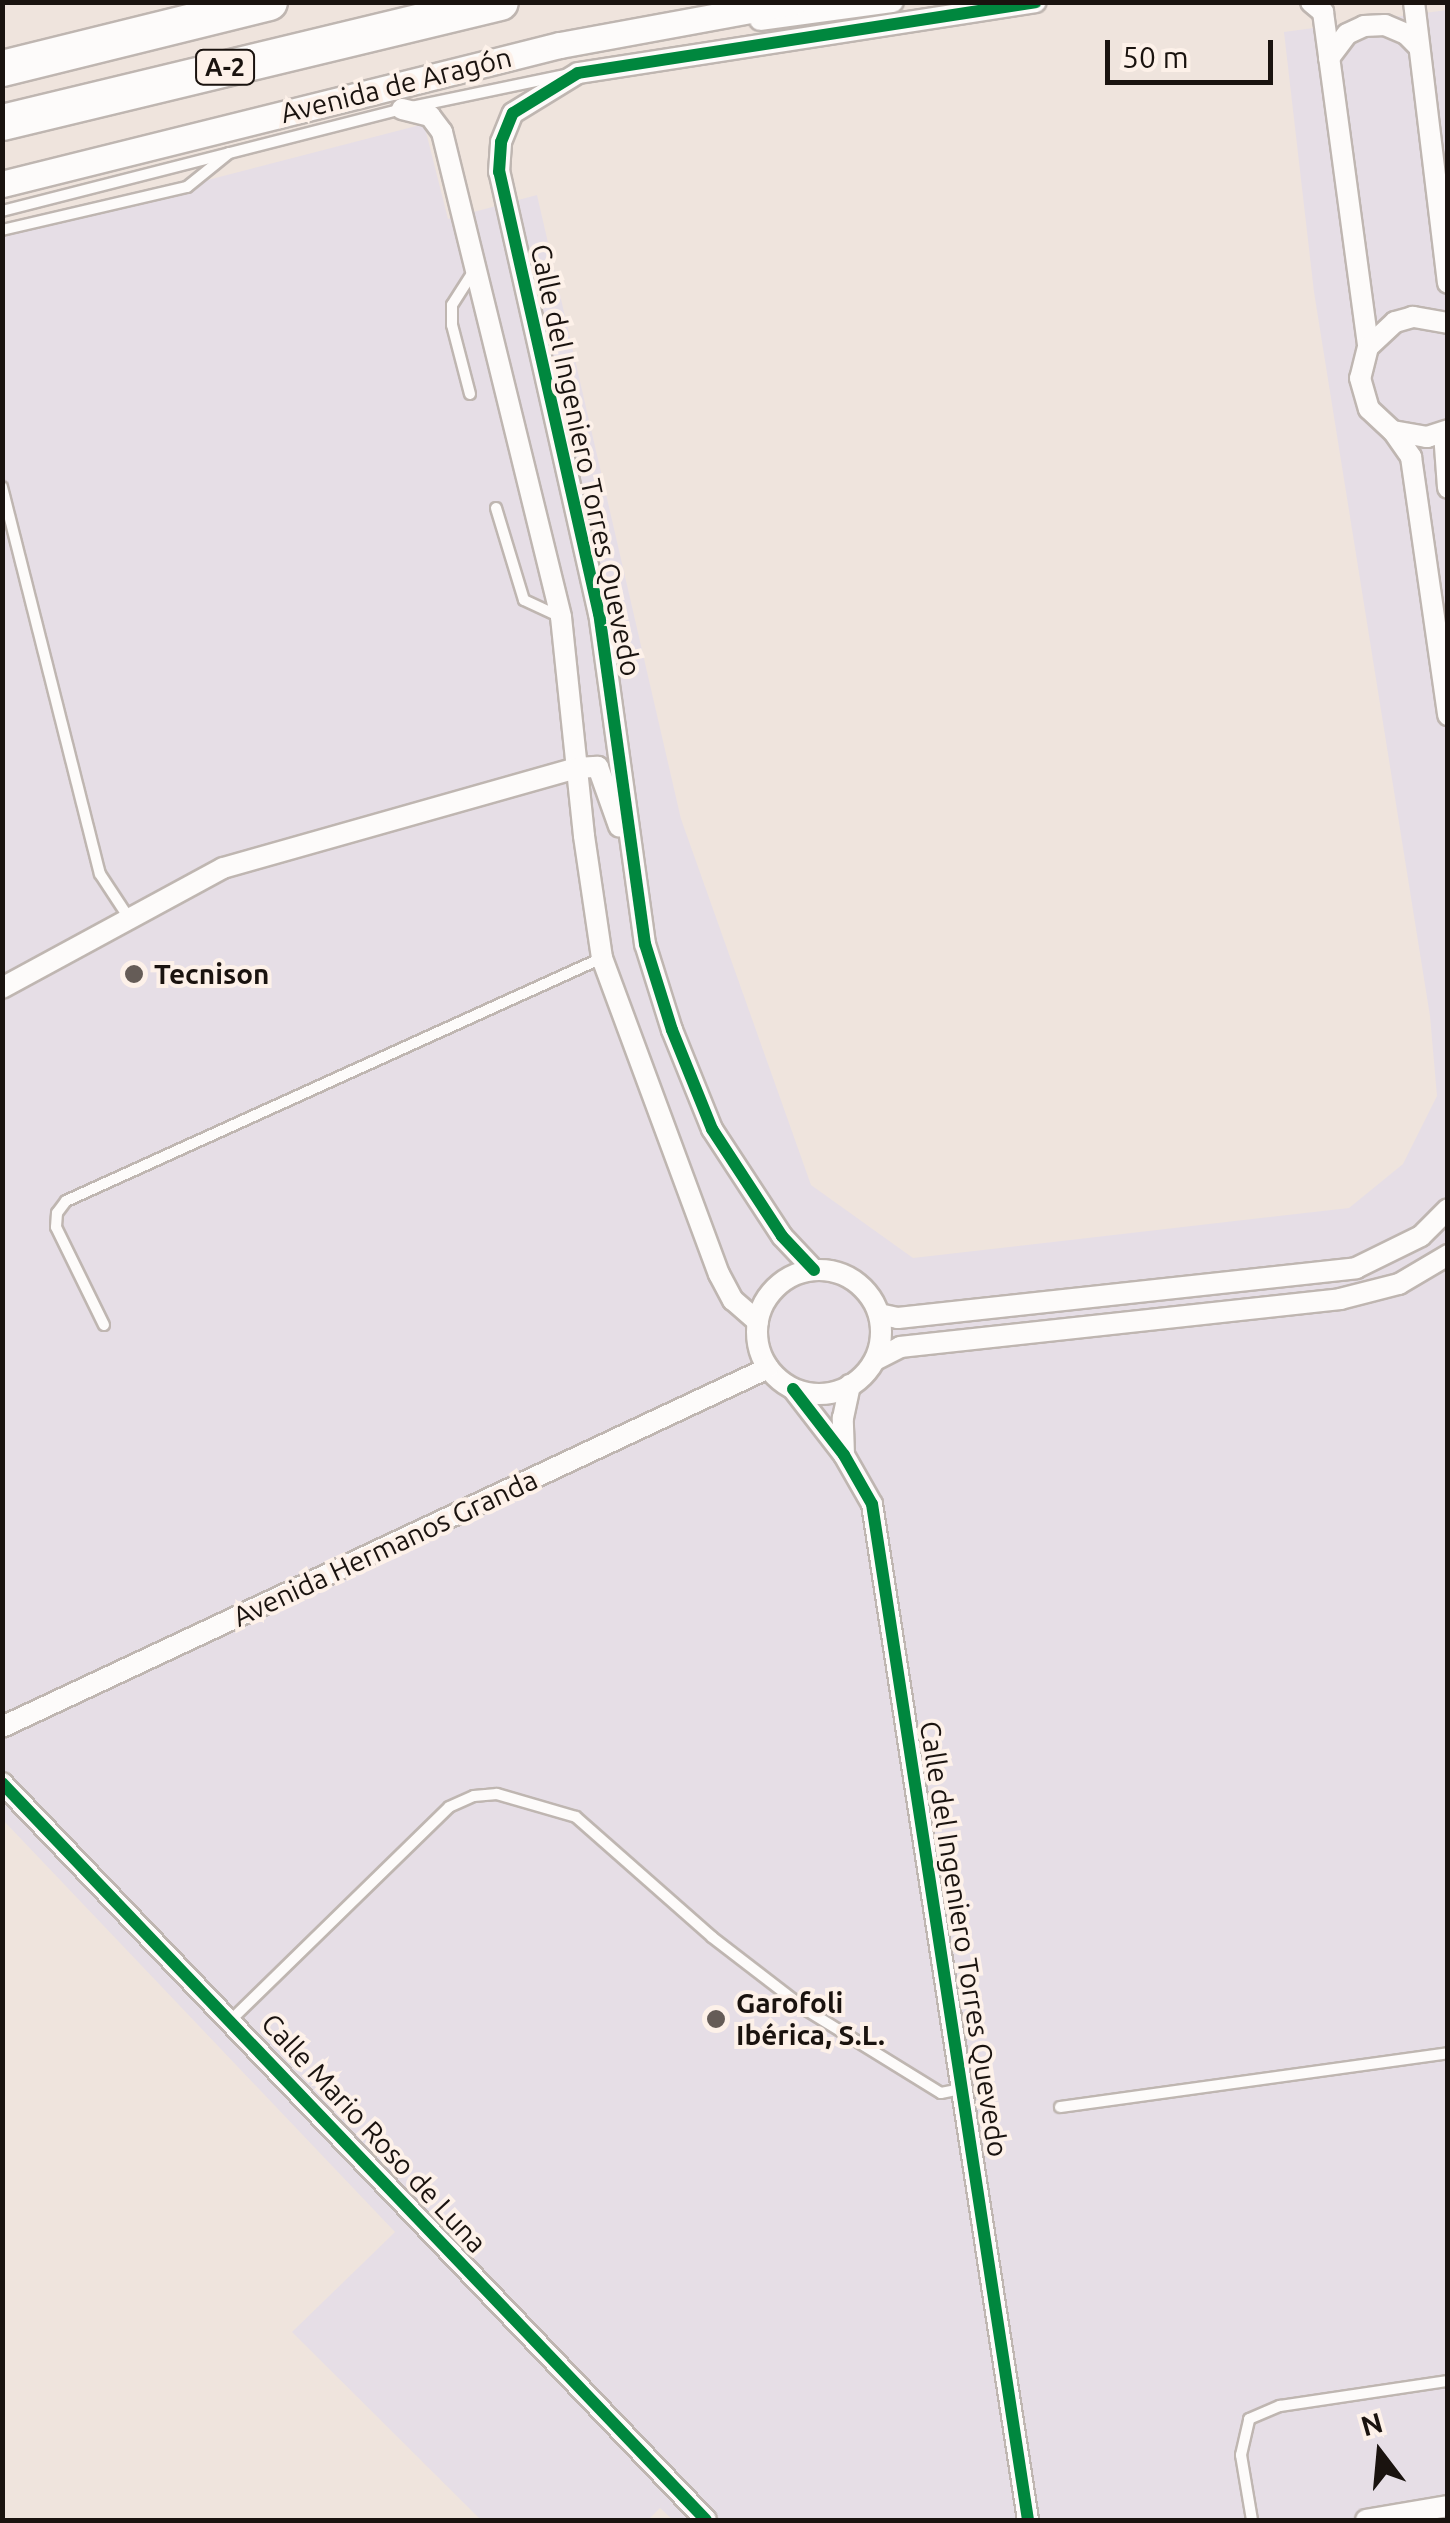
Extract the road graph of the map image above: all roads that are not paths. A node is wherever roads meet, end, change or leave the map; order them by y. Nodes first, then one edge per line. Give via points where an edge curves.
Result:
1 (500, 2) edge
2 (794, 2) edge
3 (893, 2) edge
4 (1036, 2) edge
5 (1311, 2) edge
6 (1414, 2) edge
7 (268, 3) edge
8 (560, 45) junction
9 (1419, 47) junction
10 (1329, 58) junction
11 (2, 68) edge
12 (578, 73) junction
13 (402, 110) junction
14 (2, 122) edge
15 (230, 152) junction
16 (2, 184) edge
17 (2, 211) edge
18 (2, 230) edge
19 (475, 268) junction
20 (1448, 283) edge
21 (1448, 323) edge
22 (1368, 346) junction
23 (470, 394) dead end
24 (1393, 431) junction
25 (1446, 432) edge
26 (2, 487) edge
27 (1448, 488) edge
28 (496, 508) dead end
29 (561, 617) junction
30 (1448, 715) edge
31 (576, 768) junction
32 (631, 858) junction
33 (129, 918) junction
34 (602, 958) junction
35 (2, 988) edge
36 (1448, 1209) edge
37 (1448, 1255) edge
38 (814, 1270) junction
39 (879, 1314) junction
40 (758, 1322) junction
41 (104, 1325) dead end
42 (876, 1360) junction
43 (768, 1368) junction
44 (850, 1385) junction
45 (793, 1388) junction
46 (844, 1454) junction
47 (2, 1727) edge
48 (2, 1784) edge
49 (232, 2020) junction
50 (1448, 2053) edge
51 (961, 2090) junction
52 (1060, 2108) dead end
53 (1448, 2381) edge
54 (1448, 2506) edge
55 (706, 2520) edge
56 (1028, 2520) edge
57 (1252, 2520) edge
58 (1366, 2520) edge

1 - 14 highway, A-2
2 - 8 street, Avenida de Aragón
3 - 8 street
4 - 12 street
5 - 10 street via 1323,12
6 - 9 street
7 - 11 highway, A-2
8 - 16 street, Avenida de Aragón
9 - 10 street via 1406,34 1364,26 1347,34
9 - 20 street
10 - 22 street
12 - 13 lane
12 - 32 street, Calle del Ingeniero Torres Quevedo via 513,114 501,142 499,172 599,614
13 - 15 lane
13 - 19 street, Calle del Ingeniero Torres Quevedo via 430,116 442,132
15 - 17 lane
15 - 18 lane via 187,187
19 - 23 lane via 452,305
19 - 29 street, Calle del Ingeniero Torres Quevedo
21 - 22 street via 1413,317 1396,322
22 - 24 street via 1362,394
24 - 25 street via 1427,437
24 - 30 street via 1411,457
25 - 27 street
26 - 33 lane via 100,874
28 - 29 lane via 524,600
29 - 31 street, Calle del Ingeniero Torres Quevedo
31 - 32 street via 598,767
31 - 33 street via 223,868
31 - 34 street, Calle del Ingeniero Torres Quevedo
32 - 38 street, Calle del Ingeniero Torres Quevedo via 645,944 712,1129 782,1236
33 - 35 street
34 - 40 street, Calle del Ingeniero Torres Quevedo via 718,1274 733,1300
34 - 41 lane via 66,1201 56,1227
36 - 39 street via 1420,1236 1356,1268 898,1318
37 - 42 street via 1399,1284 1340,1299 900,1347
38 - 39 street via 847,1276
38 - 40 street via 772,1292
39 - 42 street
40 - 43 street
42 - 44 street
43 - 45 street
43 - 47 street, Avenida Hermanos Granda
44 - 45 street via 816,1394
44 - 46 street
45 - 46 street, Calle del Ingeniero Torres Quevedo
46 - 51 street, Calle del Ingeniero Torres Quevedo via 872,1504
48 - 49 street, Calle Mario Roso de Luna
49 - 51 lane via 449,1807 497,1794 576,1818 808,2011 940,2093
49 - 55 street, Calle Mario Roso de Luna
50 - 52 lane
51 - 56 street, Calle del Ingeniero Torres Quevedo
53 - 57 lane via 1280,2406 1250,2419 1241,2455
54 - 58 street

